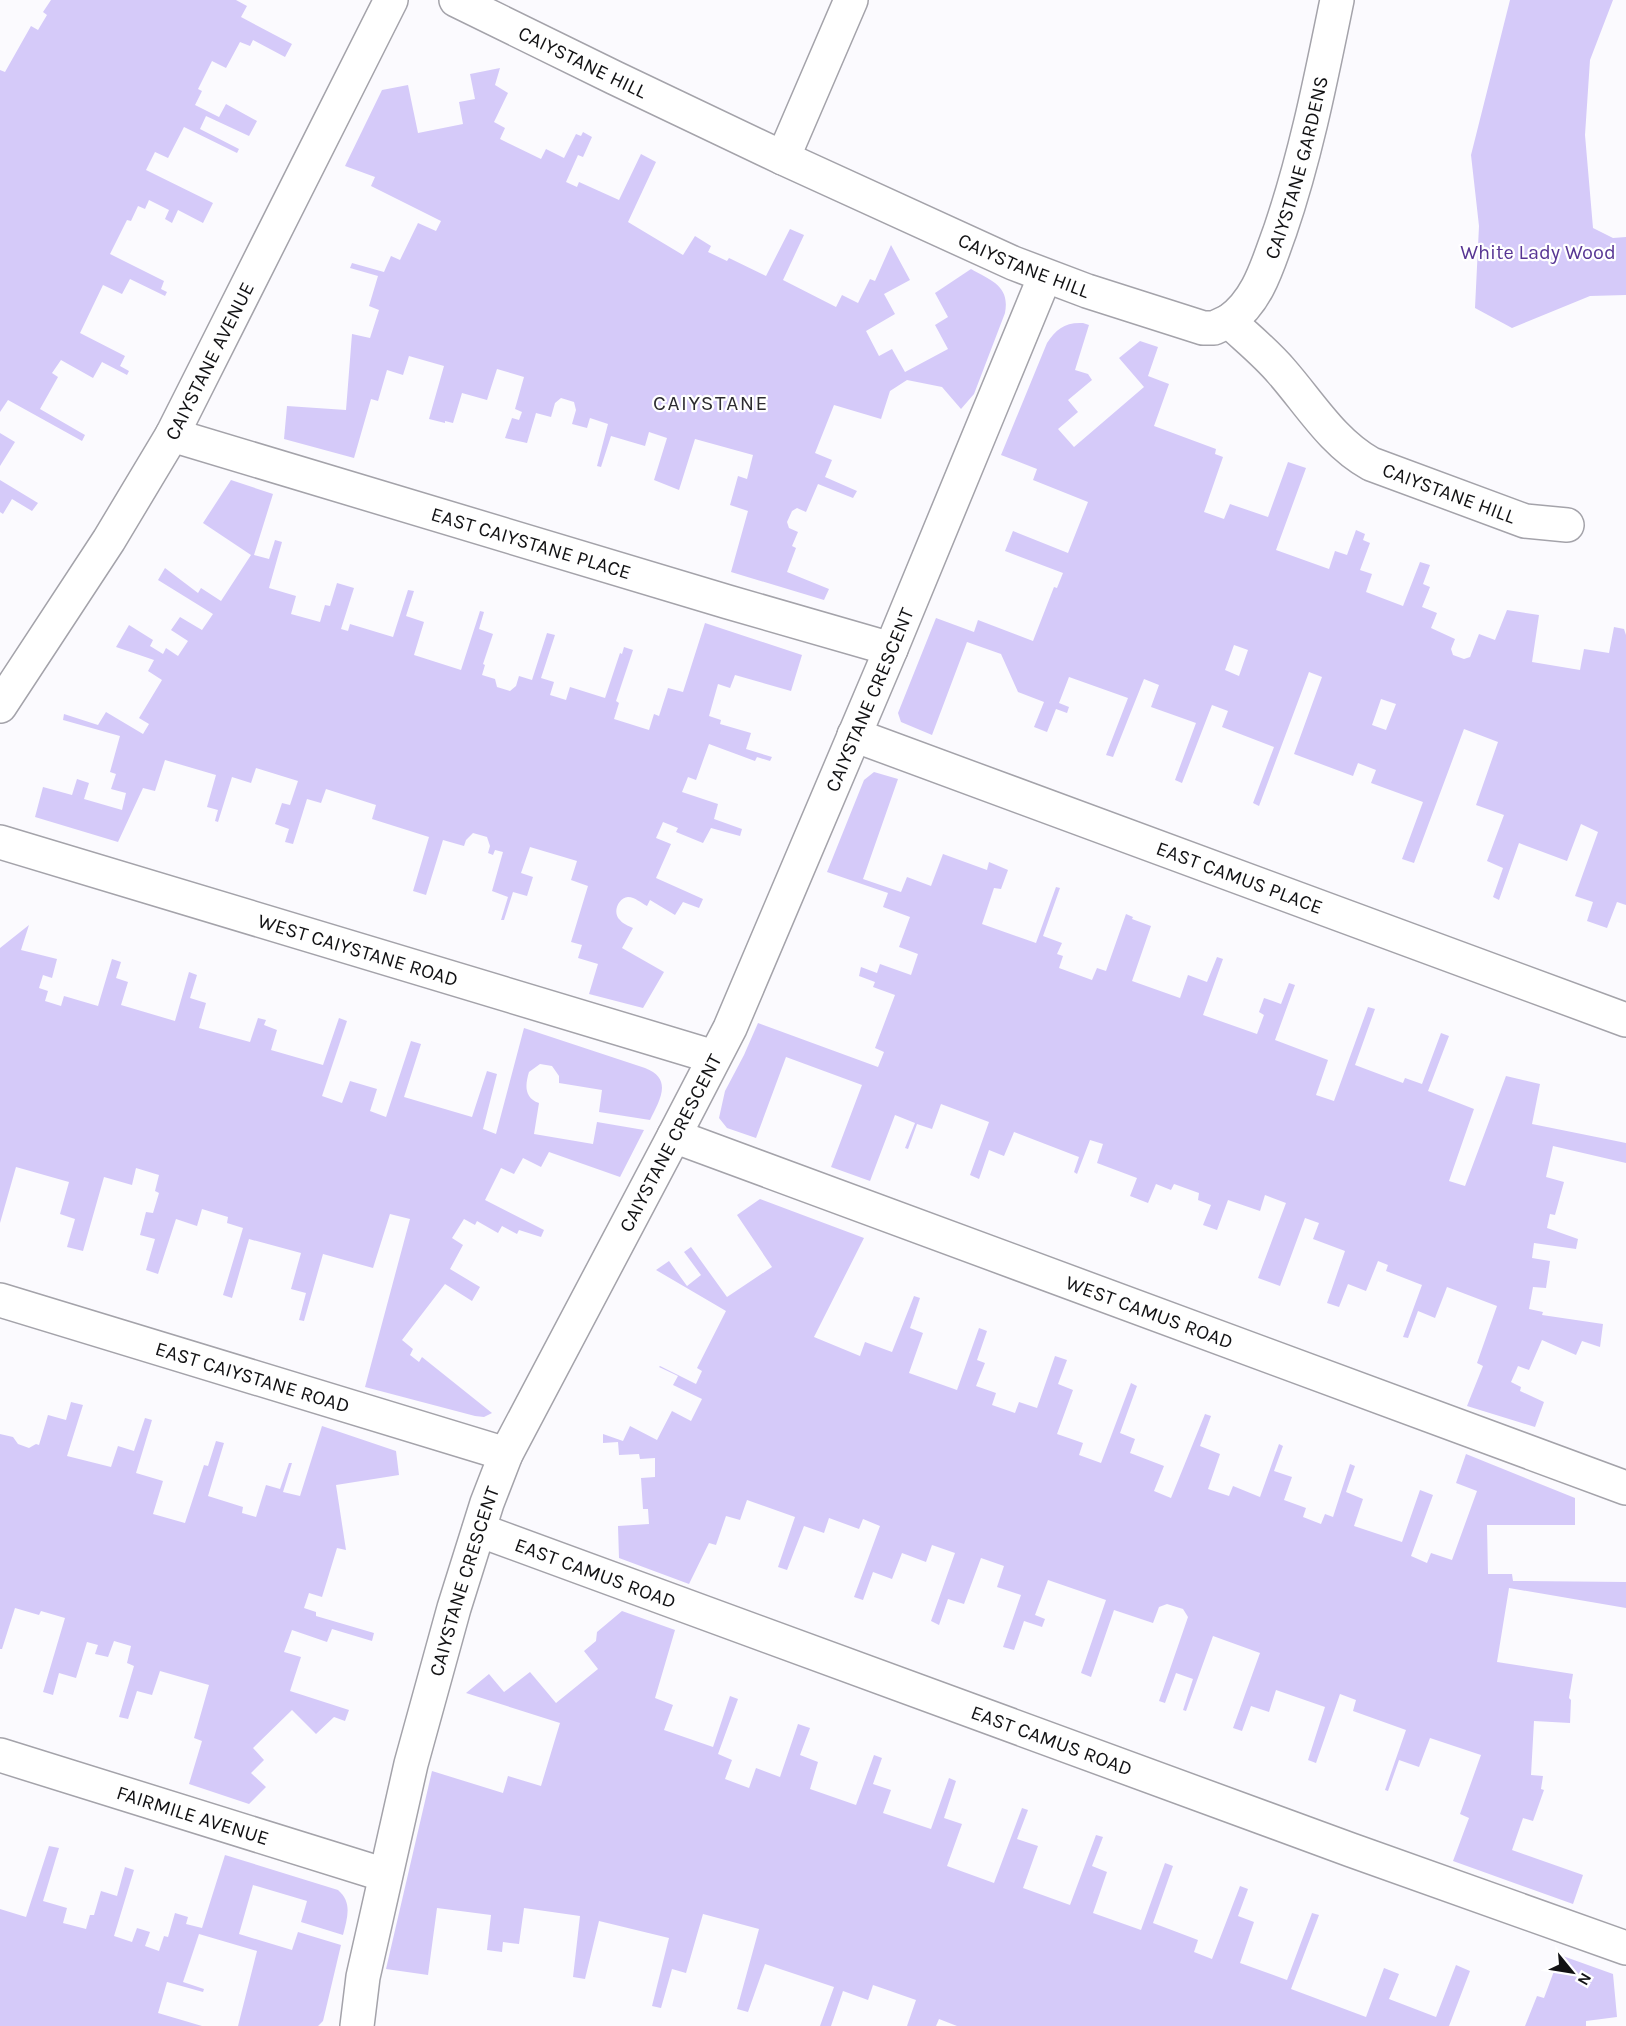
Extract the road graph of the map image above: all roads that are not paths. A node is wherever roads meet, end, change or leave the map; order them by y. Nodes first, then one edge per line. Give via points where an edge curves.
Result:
1 (391, 0) edge
2 (456, 0) edge
3 (851, 0) edge
4 (1337, 0) edge
5 (783, 158) junction
6 (1045, 276) junction
7 (1229, 321) junction
8 (171, 435) junction
9 (1567, 525) dead end
10 (891, 649) junction
11 (0, 705) edge
12 (854, 735) junction
13 (0, 842) edge
14 (1626, 1020) edge
15 (714, 1057) junction
16 (674, 1136) junction
17 (0, 1300) edge
18 (506, 1454) junction
19 (1626, 1488) edge
20 (479, 1530) junction
21 (0, 1755) edge
22 (386, 1875) junction
23 (1626, 1948) edge
24 (357, 2026) edge

1 - 8 street, CAIYSTANE AVENUE
2 - 5 street, CAIYSTANE HILL
3 - 5 street
4 - 7 street, CAIYSTANE GARDENS via 1297,181 1261,281 1251,299
5 - 6 street, CAIYSTANE HILL
6 - 7 street, CAIYSTANE HILL via 1192,326 1214,328
6 - 10 street, CAIYSTANE CRESCENT
7 - 9 street, CAIYSTANE HILL via 1270,358 1337,438 1357,456 1525,521
8 - 10 street, EAST CAIYSTANE PLACE
8 - 11 street, CAIYSTANE AVENUE via 110,540
10 - 12 street, CAIYSTANE CRESCENT
12 - 14 street, EAST CAMUS PLACE
12 - 15 street, CAIYSTANE CRESCENT
13 - 15 street, WEST CAIYSTANE ROAD
15 - 16 street, CAIYSTANE CRESCENT
16 - 18 street, CAIYSTANE CRESCENT
16 - 19 street, WEST CAMUS ROAD
17 - 18 street, EAST CAIYSTANE ROAD
18 - 20 street, CAIYSTANE CRESCENT
20 - 22 street, CAIYSTANE CRESCENT via 440,1656
20 - 23 street, EAST CAMUS ROAD
21 - 22 street, FAIRMILE AVENUE
22 - 24 street, CAIYSTANE CRESCENT via 363,1977

